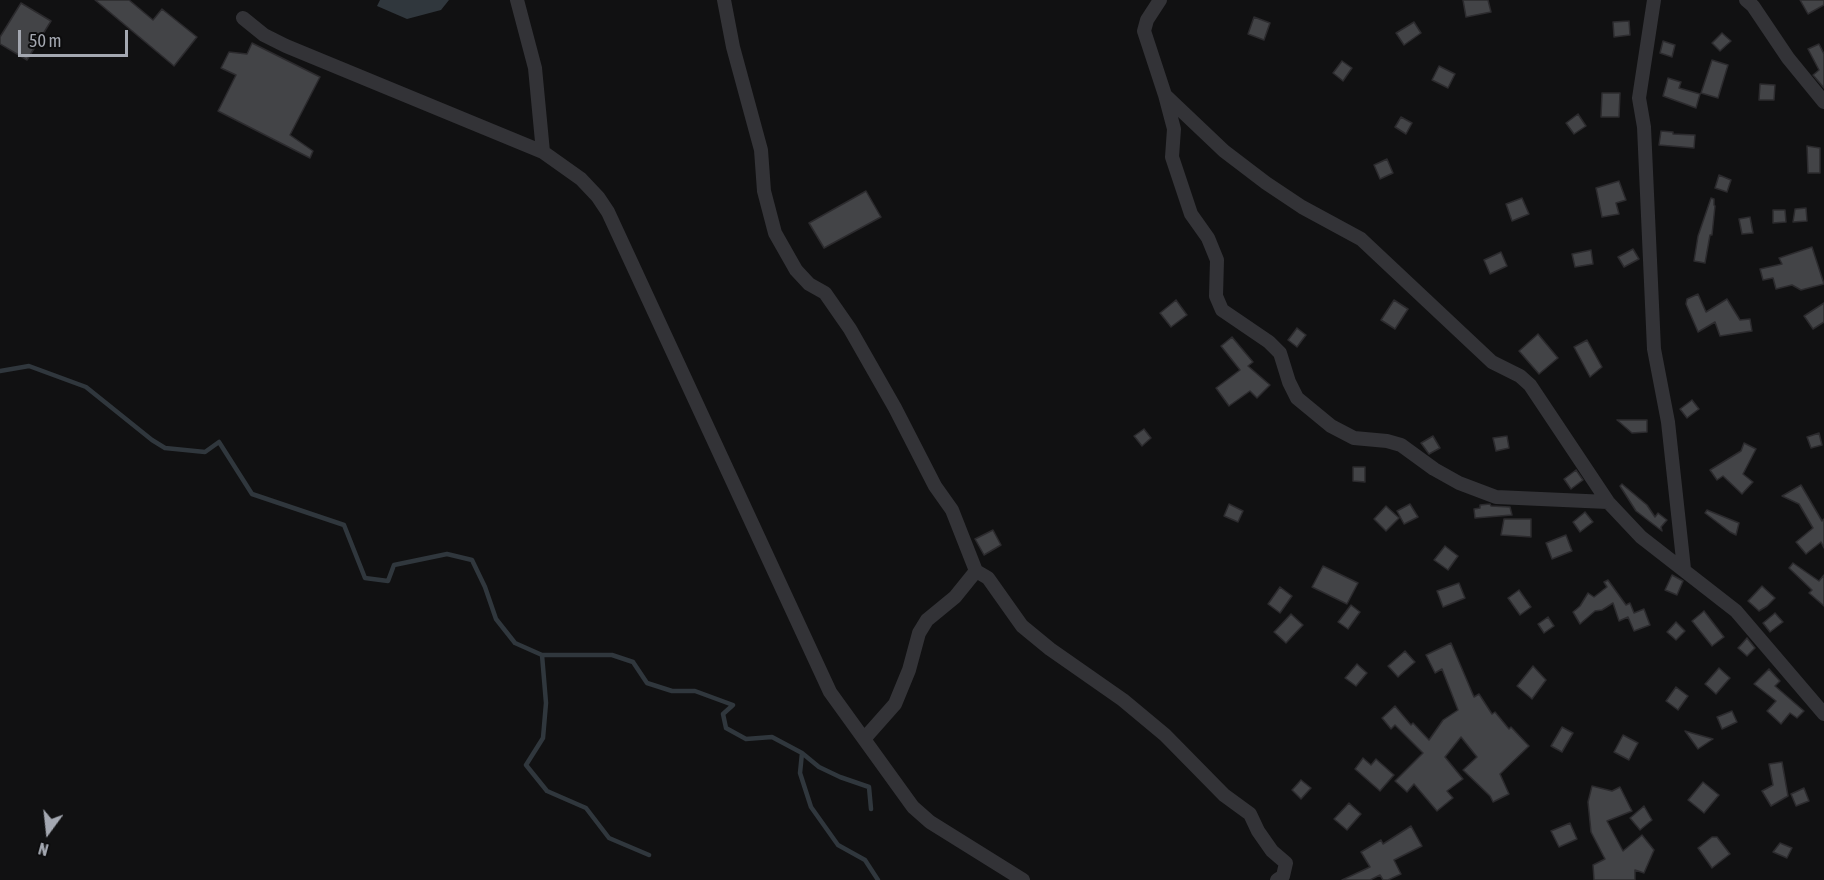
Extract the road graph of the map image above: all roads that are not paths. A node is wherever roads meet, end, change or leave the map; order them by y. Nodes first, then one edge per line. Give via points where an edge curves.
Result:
1 (517, 0) edge
2 (724, 0) edge
3 (1160, 0) edge
4 (1654, 0) edge
5 (1746, 0) edge
6 (243, 18) dead end
7 (1165, 95) junction
8 (1824, 102) edge
9 (543, 152) junction
10 (1608, 502) junction
11 (1684, 570) junction
12 (976, 571) junction
13 (1824, 714) edge
14 (864, 739) junction
15 (1023, 880) edge
16 (1277, 880) edge

1 - 9 street via 535,68
2 - 12 street via 761,150 764,191 775,232 796,270 825,293 850,329 935,486 952,510
3 - 7 street via 1144,31
4 - 11 street via 1639,98 1644,127 1654,349 1668,422
5 - 8 street
6 - 9 street via 286,46
7 - 10 street via 1224,151 1266,183 1361,239 1492,362 1530,385
7 - 10 street via 1174,129 1172,157 1191,214 1217,260 1216,296 1222,310 1280,353 1297,398 1311,412 1354,438 1401,445 1459,483 1496,497
9 - 14 street via 581,178 608,213 830,692
10 - 11 street via 1641,537
11 - 13 street via 1736,610
12 - 14 street via 956,597 927,620 895,704
12 - 16 street via 988,578 1022,626 1140,714 1224,795 1250,814 1272,851 1286,863 1283,876
14 - 15 street via 913,807 930,822

